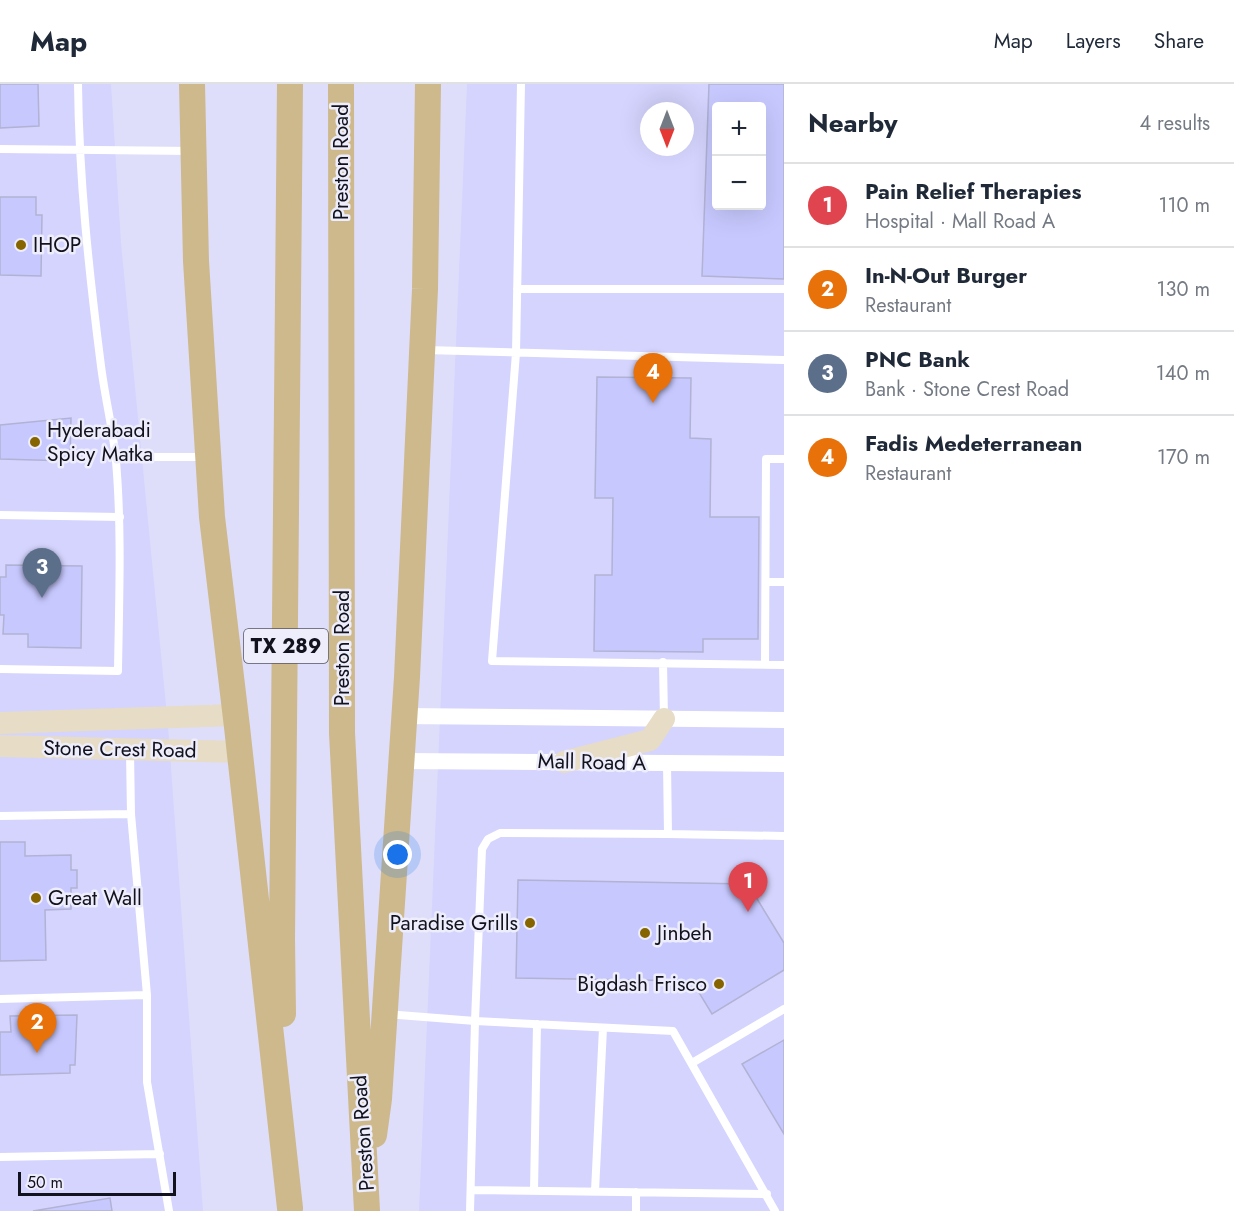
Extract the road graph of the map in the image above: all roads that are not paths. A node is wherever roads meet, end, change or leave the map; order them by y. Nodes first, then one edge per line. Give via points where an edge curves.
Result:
1 (78, 84) edge
2 (192, 84) edge
3 (290, 84) edge
4 (341, 84) edge
5 (428, 84) edge
6 (521, 84) edge
7 (0, 149) edge
8 (79, 149) junction
9 (194, 151) junction
10 (517, 288) junction
11 (784, 289) edge
12 (422, 350) junction
13 (516, 352) junction
14 (784, 360) edge
15 (208, 456) junction
16 (116, 457) junction
17 (784, 459) edge
18 (0, 515) edge
19 (120, 517) junction
20 (766, 582) junction
21 (784, 582) edge
22 (663, 662) junction
23 (765, 664) junction
24 (784, 665) edge
25 (0, 669) edge
26 (235, 715) junction
27 (403, 716) junction
28 (664, 719) junction
29 (784, 720) edge
30 (0, 723) edge
31 (0, 746) edge
32 (130, 749) junction
33 (240, 752) junction
34 (400, 761) junction
35 (564, 762) junction
36 (667, 763) junction
37 (784, 764) edge
38 (131, 814) junction
39 (0, 816) edge
40 (668, 834) junction
41 (784, 836) edge
42 (147, 995) junction
43 (0, 999) edge
44 (784, 1009) edge
45 (385, 1014) junction
46 (475, 1021) junction
47 (537, 1024) junction
48 (603, 1028) junction
49 (692, 1063) junction
50 (160, 1154) junction
51 (0, 1157) edge
52 (471, 1190) junction
53 (534, 1191) junction
54 (595, 1191) junction
55 (636, 1192) junction
56 (767, 1194) junction
57 (367, 1200) edge
58 (290, 1209) edge
59 (169, 1211) edge
60 (470, 1211) edge
61 (636, 1211) edge
62 (775, 1211) edge

1 - 8 lane
2 - 9 main road
3 - 58 main road, TX 289 via 282,939
4 - 57 main road, Preston Road / TX 289 via 342,733
5 - 12 main road
6 - 10 lane
7 - 8 lane
8 - 9 lane
8 - 16 lane via 87,262
9 - 15 main road via 196,261
10 - 11 lane
10 - 13 lane
12 - 13 lane
12 - 27 main road
13 - 14 lane
13 - 22 lane via 492,661
15 - 16 lane
15 - 26 main road
16 - 19 lane
17 - 20 lane via 766,459
18 - 19 lane
19 - 25 lane via 118,671
20 - 21 lane
20 - 23 lane
22 - 23 lane
22 - 28 lane
23 - 24 lane
26 - 30 street, Stone Crest Road
26 - 33 main road
27 - 28 street, Mall Road A
27 - 34 main road
28 - 29 street, Mall Road A
28 - 35 street via 650,740
31 - 32 street, Stone Crest Road
32 - 33 street, Stone Crest Road
32 - 38 lane
33 - 58 main road
34 - 35 street, Mall Road A
34 - 45 main road
35 - 36 street, Mall Road A
36 - 37 street, Mall Road A
36 - 40 lane
38 - 39 lane
38 - 42 lane
40 - 41 lane
40 - 46 lane via 500,833 488,839 482,849
42 - 43 lane
42 - 50 lane via 147,1082
44 - 49 lane
45 - 46 lane
45 - 57 main road
46 - 47 lane
46 - 52 lane
47 - 48 lane
47 - 53 lane
48 - 49 lane via 674,1031
48 - 54 lane
49 - 56 lane
50 - 51 lane
50 - 59 lane
52 - 53 lane
52 - 60 lane
53 - 54 lane
54 - 55 lane
55 - 56 lane
55 - 61 lane
56 - 62 lane

